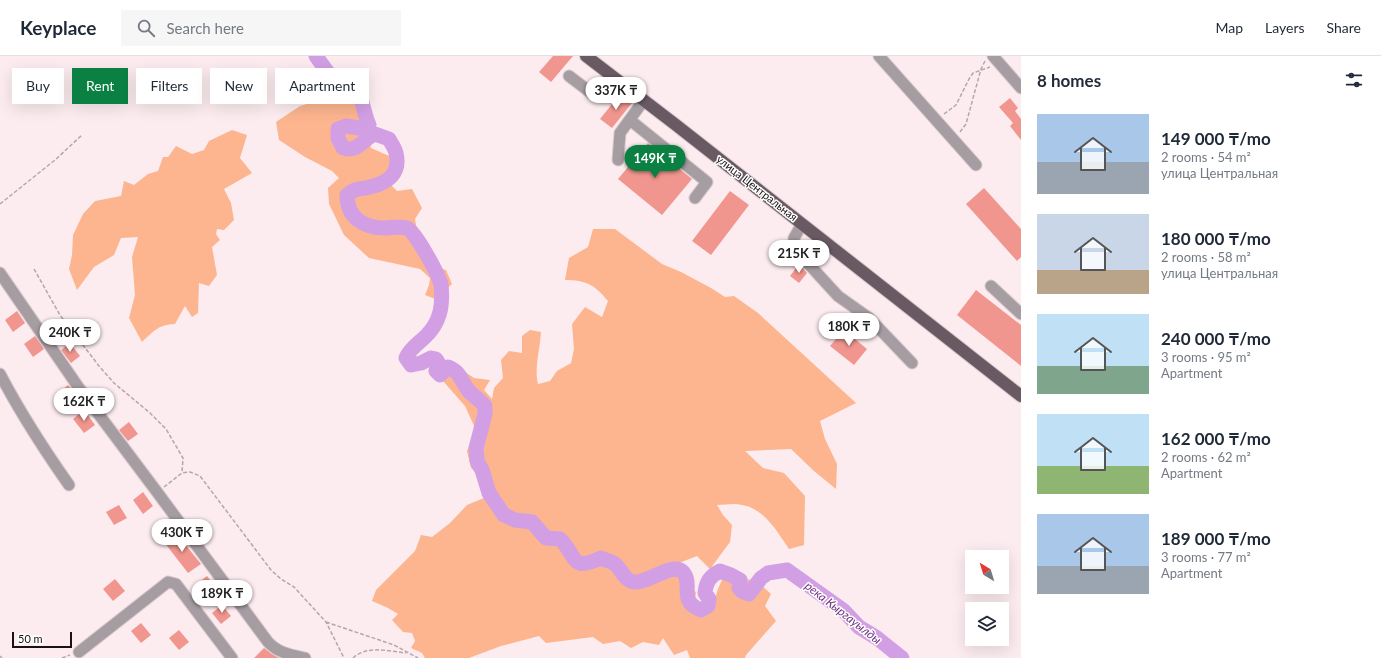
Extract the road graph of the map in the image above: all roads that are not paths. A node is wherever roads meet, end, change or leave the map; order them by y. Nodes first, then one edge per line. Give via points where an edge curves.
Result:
1 (586, 56) edge
2 (879, 56) edge
3 (993, 56) edge
4 (569, 76) dead end
5 (613, 77) junction
6 (1021, 88) edge
7 (644, 100) junction
8 (630, 120) junction
9 (618, 160) dead end
10 (976, 166) dead end
11 (694, 198) dead end
12 (802, 224) junction
13 (0, 273) edge
14 (991, 286) dead end
15 (1021, 314) edge
16 (912, 363) dead end
17 (0, 374) edge
18 (1021, 396) edge
19 (69, 485) dead end
20 (79, 652) dead end
21 (232, 658) edge
22 (305, 658) edge

1 - 5 main road, улица Центральная
2 - 10 street
3 - 6 street
4 - 5 street via 594,95
5 - 7 main road, улица Центральная
7 - 8 street
7 - 12 main road, улица Центральная
8 - 9 street via 620,133
8 - 11 street via 707,182
12 - 16 street via 794,238 794,248 838,296 869,318
12 - 18 main road, улица Центральная
13 - 22 street via 79,388 268,642 282,652
14 - 15 street
17 - 19 street via 31,431
20 - 21 street via 168,582 176,584

